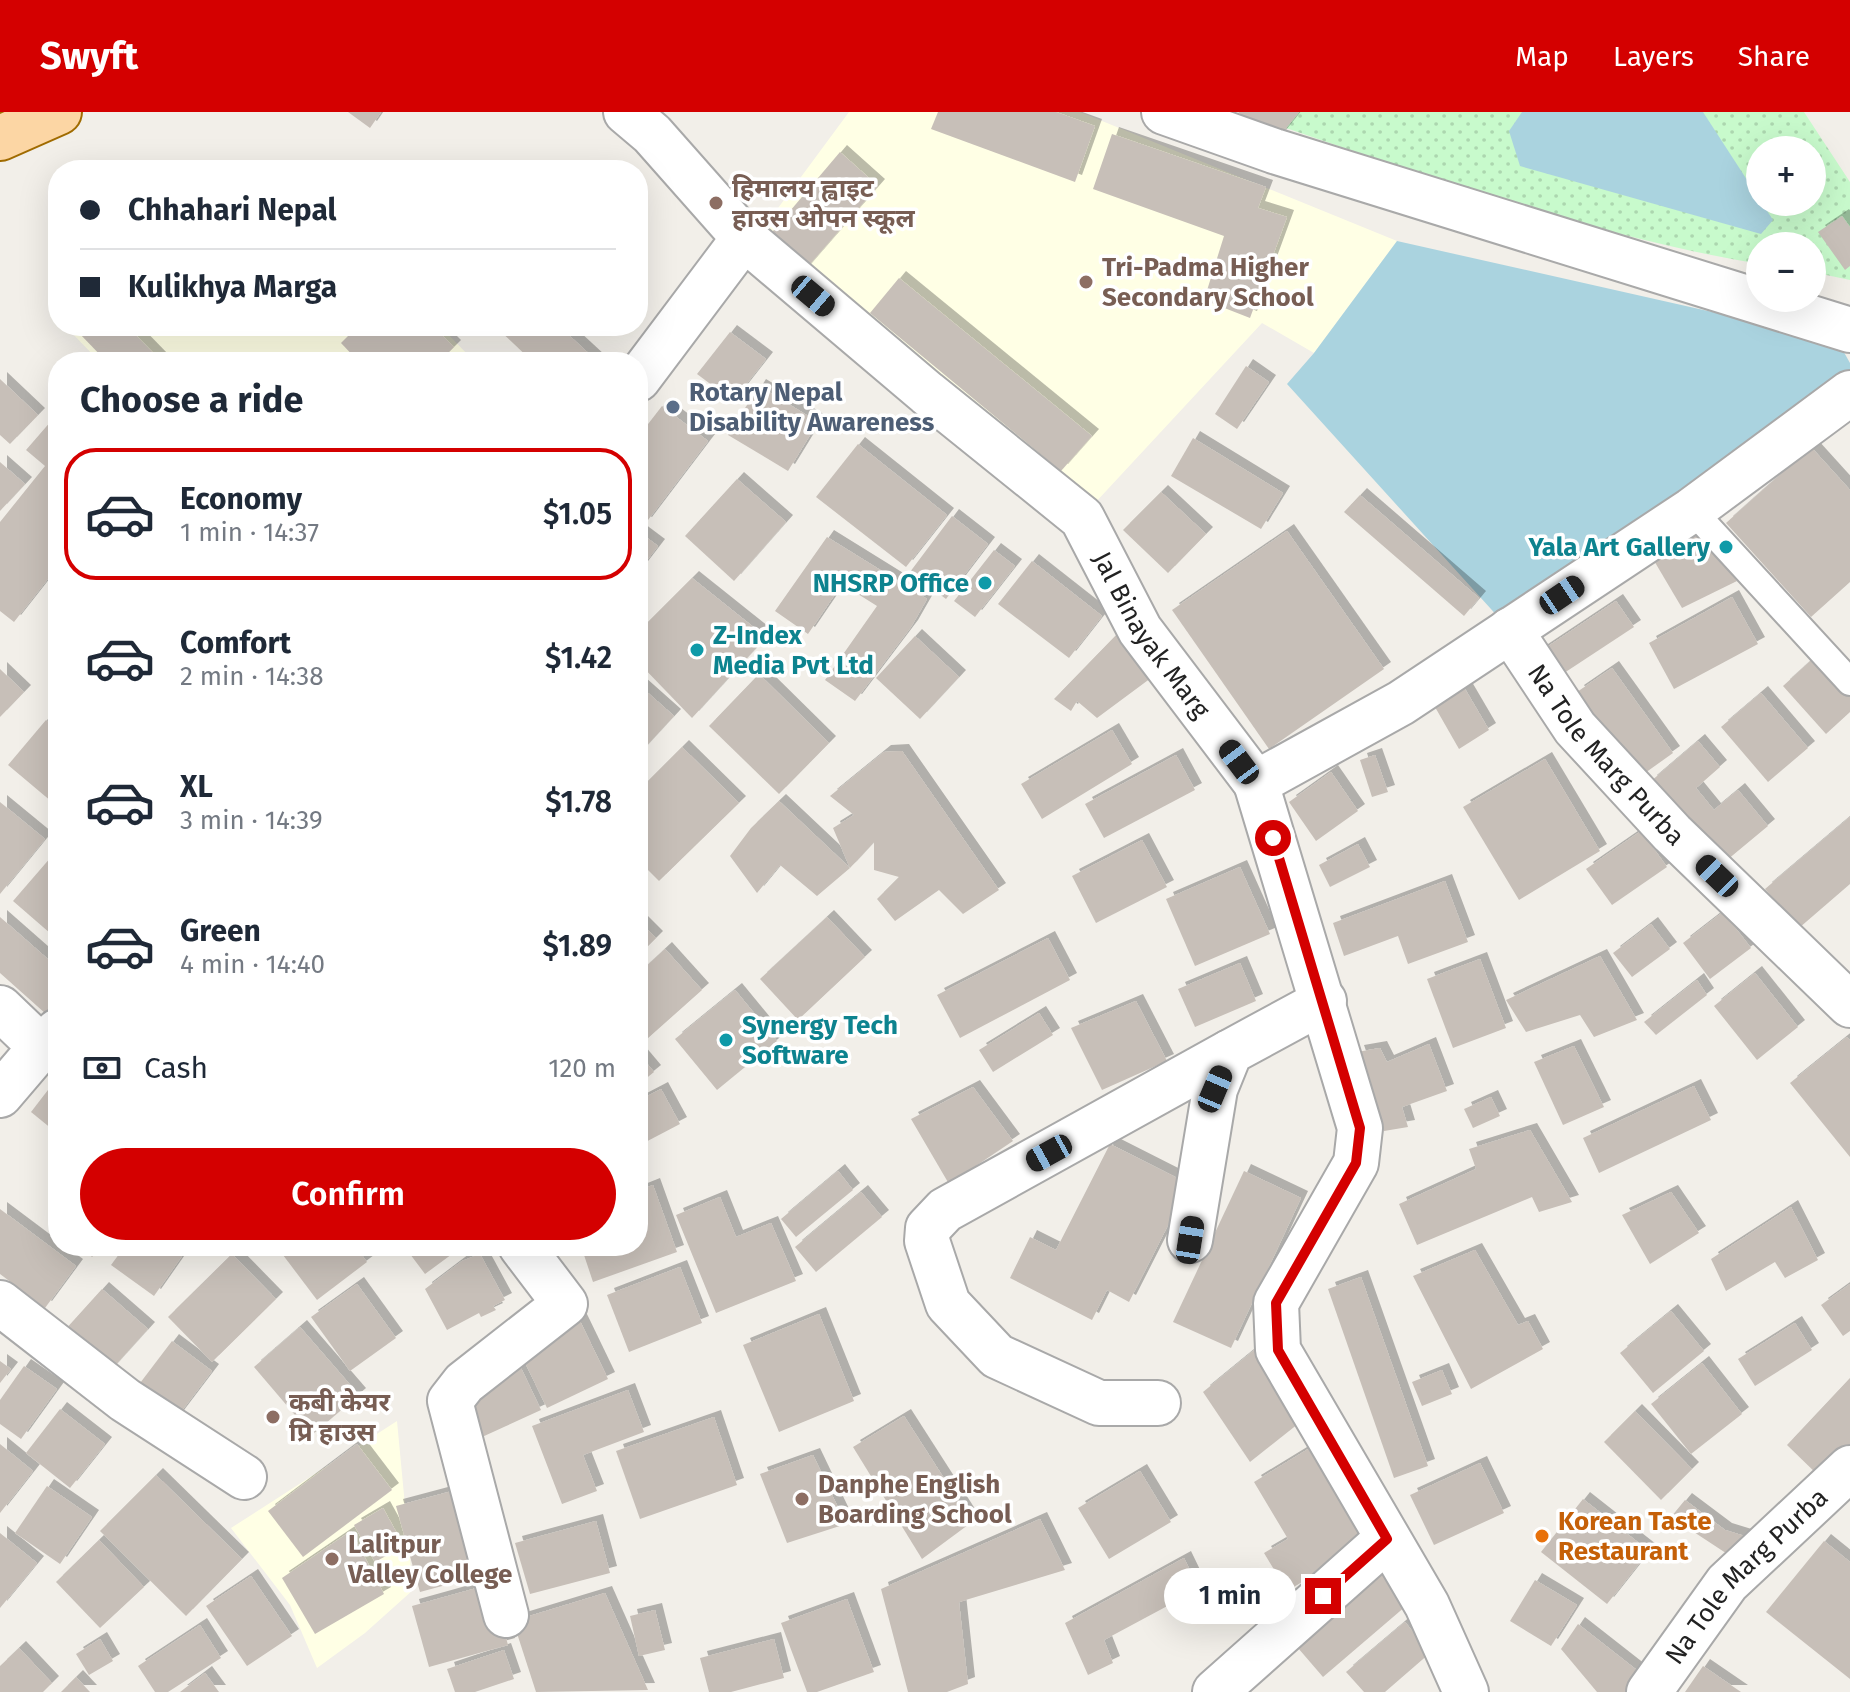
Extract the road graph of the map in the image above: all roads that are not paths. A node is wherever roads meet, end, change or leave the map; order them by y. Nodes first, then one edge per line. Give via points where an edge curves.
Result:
1 (59, 112) edge
2 (626, 112) edge
3 (1164, 112) edge
4 (0, 138) edge
5 (744, 238) junction
6 (1850, 330) edge
7 (648, 366) edge
8 (1850, 393) edge
9 (1692, 510) junction
10 (1510, 630) junction
11 (1850, 682) edge
12 (1256, 783) junction
13 (1324, 1001) junction
14 (1850, 1005) edge
15 (0, 1008) edge
16 (48, 1038) edge
17 (48, 1041) edge
18 (1230, 1052) junction
19 (0, 1095) edge
20 (1190, 1240) dead end
21 (529, 1256) edge
22 (0, 1303) edge
23 (1158, 1403) dead end
24 (1850, 1468) edge
25 (244, 1477) dead end
26 (1387, 1539) junction
27 (506, 1615) dead end
28 (1215, 1692) edge
29 (1466, 1692) edge
30 (1649, 1692) edge

1 - 4 main road
2 - 5 street, Jal Binayak Marg
3 - 6 street
5 - 7 street
5 - 12 street, Jal Binayak Marg via 1082,518 1140,630
8 - 9 street
9 - 10 street
9 - 11 lane
10 - 12 street via 1401,703
10 - 14 street, Na Tole Marg Purba via 1575,728 1672,833
12 - 13 street, Jal Binayak Marg
13 - 18 street
13 - 26 street, Jal Binayak Marg via 1360,1128 1356,1163 1276,1303 1278,1350
15 - 16 street
17 - 19 street
18 - 20 street via 1215,1089
18 - 23 street via 945,1210 928,1228 927,1241 948,1304 997,1356 1099,1403
21 - 27 street via 565,1304 464,1383 450,1401
22 - 25 street via 125,1400
24 - 30 street, Na Tole Marg Purba via 1727,1583
26 - 28 street
26 - 29 street, Jal Binayak Marg via 1427,1605

